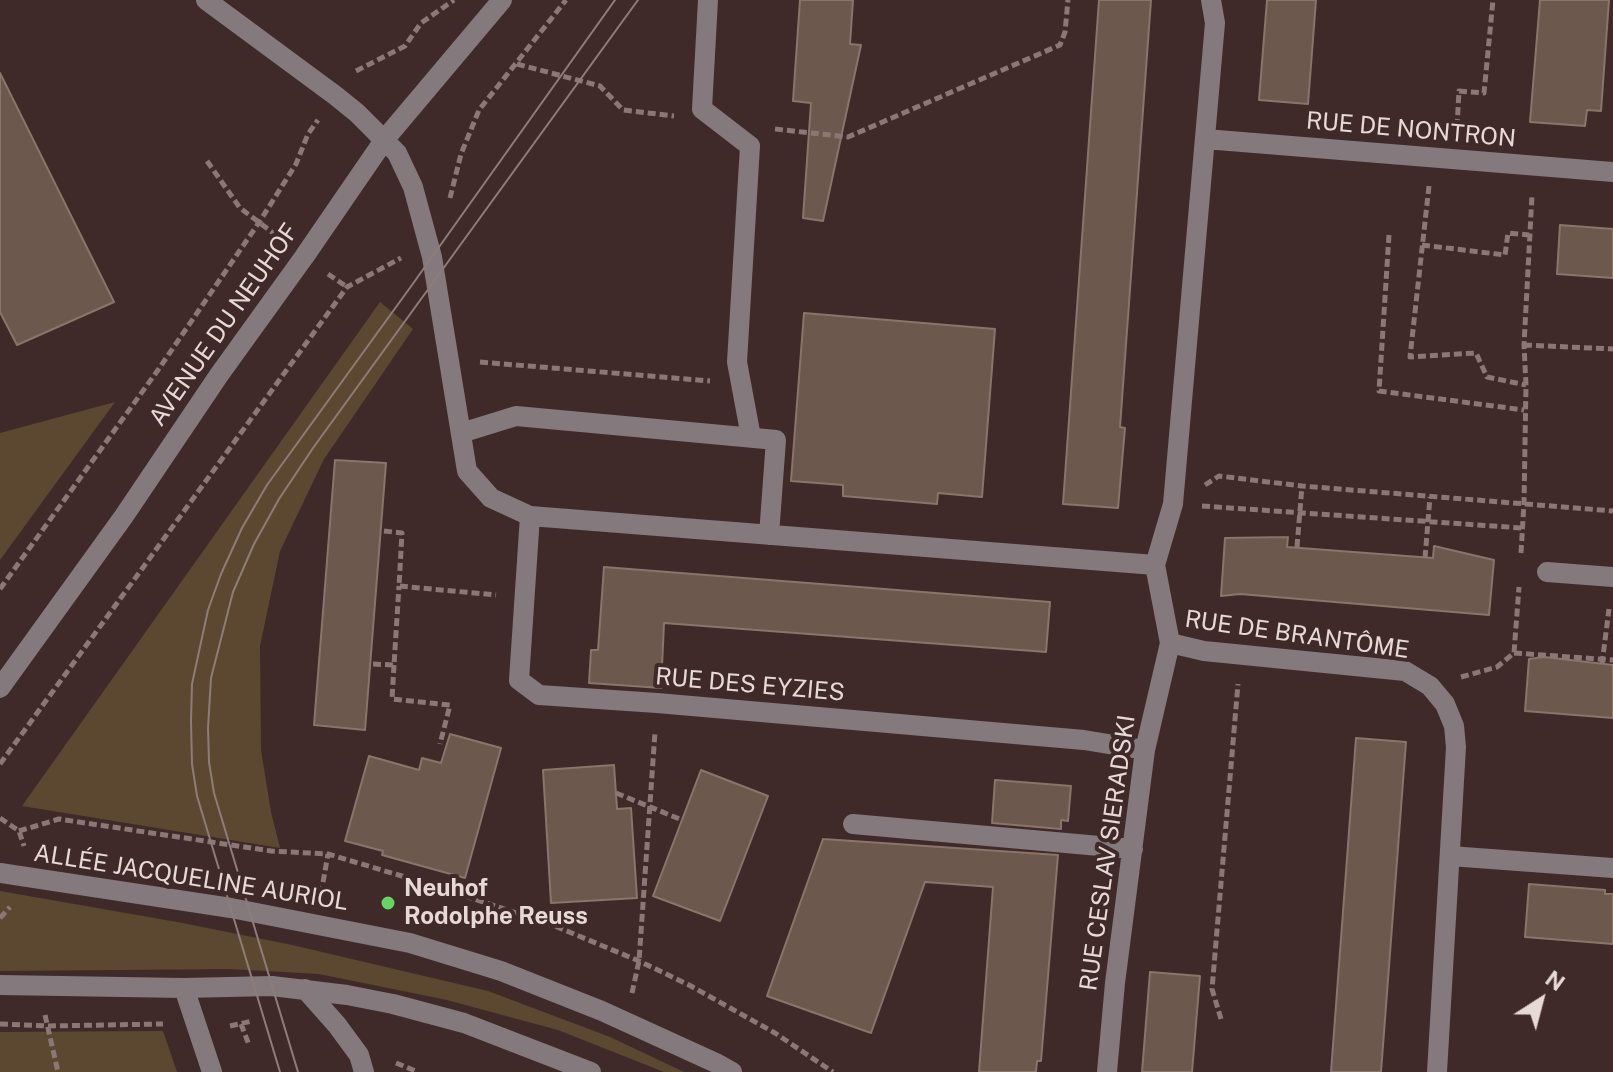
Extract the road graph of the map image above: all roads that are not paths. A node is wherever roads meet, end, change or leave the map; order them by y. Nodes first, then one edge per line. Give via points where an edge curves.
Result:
1 (206, 0) edge
2 (502, 0) edge
3 (708, 0) edge
4 (1211, 0) edge
5 (385, 139) junction
6 (1205, 139) junction
7 (1613, 172) edge
8 (461, 433) junction
9 (751, 437) junction
10 (530, 516) junction
11 (769, 535) junction
12 (1155, 565) junction
13 (1547, 572) dead end
14 (1613, 577) edge
15 (1170, 643) junction
16 (0, 688) edge
17 (1145, 750) junction
18 (853, 824) dead end
19 (1133, 849) junction
20 (1450, 856) junction
21 (1613, 868) edge
22 (0, 873) edge
23 (0, 985) edge
24 (184, 988) junction
25 (305, 989) junction
26 (212, 1072) edge
27 (364, 1072) edge
28 (591, 1072) edge
29 (732, 1072) edge
30 (1107, 1072) edge
31 (1437, 1072) edge

1 - 5 street
2 - 5 street, AVENUE DU NEUHOF
3 - 9 street via 702,109 750,146 737,362
4 - 6 street, RUE DE BRANTÔME via 1215,23
5 - 8 street via 406,169 425,229
5 - 16 street, AVENUE DU NEUHOF
6 - 7 street, RUE DE NONTRON
6 - 12 street, RUE DE BRANTÔME via 1173,504
8 - 9 street via 516,416
8 - 10 street via 467,471 491,498
9 - 11 street via 776,440
10 - 11 street
10 - 17 street, RUE DES EYZIES via 519,680 539,695 1084,740
11 - 12 street
12 - 15 street, RUE DE BRANTÔME
13 - 14 street
15 - 17 street, RUE CESLAV SIERADSKI
15 - 20 street, RUE DE BRANTÔME via 1405,671 1430,686 1454,726
17 - 19 street, RUE CESLAV SIERADSKI
18 - 19 street
19 - 30 street, RUE CESLAV SIERADSKI
20 - 21 street
20 - 31 street, RUE DE BRANTÔME
22 - 29 street, ALLÉE JACQUELINE AURIOL via 231,908 410,943 501,971
23 - 24 street
24 - 25 street
24 - 26 street
25 - 27 street via 359,1055
25 - 28 street via 464,1023

